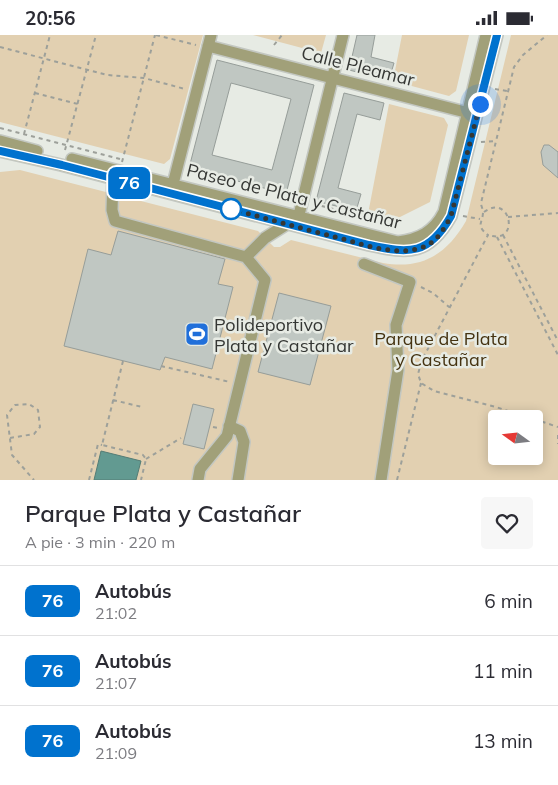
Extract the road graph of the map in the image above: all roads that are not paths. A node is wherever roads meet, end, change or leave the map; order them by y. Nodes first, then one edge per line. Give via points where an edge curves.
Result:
1 (343, 35) edge
2 (486, 35) edge
3 (497, 35) edge
4 (207, 43) edge
5 (333, 77) junction
6 (469, 113) junction
7 (2, 145) edge
8 (116, 175) junction
9 (172, 189) junction
10 (293, 222) junction
11 (246, 257) junction
12 (364, 263) dead end
13 (229, 426) junction
14 (198, 480) edge
15 (238, 480) edge
16 (381, 480) edge

1 - 5 street
2 - 6 street, Paseo de Plata y Castañar
3 - 10 street, Paseo de Plata y Castañar via 451,216 434,241 422,248 396,251
4 - 5 street, Calle Pleamar
4 - 9 street
5 - 6 street, Calle Pleamar
5 - 10 street
6 - 10 street, Paseo de Plata y Castañar via 444,213 430,232 398,242
7 - 8 street, Paseo de Plata y Castañar
7 - 8 street, Paseo de Plata y Castañar via 21,146 63,157
8 - 9 street, Paseo de Plata y Castañar
8 - 11 street via 112,210 115,221
9 - 10 street, Paseo de Plata y Castañar
10 - 11 street via 265,238
11 - 13 street via 265,280
12 - 16 street via 410,282 396,325 398,371
13 - 14 street via 227,435 200,469
13 - 15 street via 240,431 244,442

